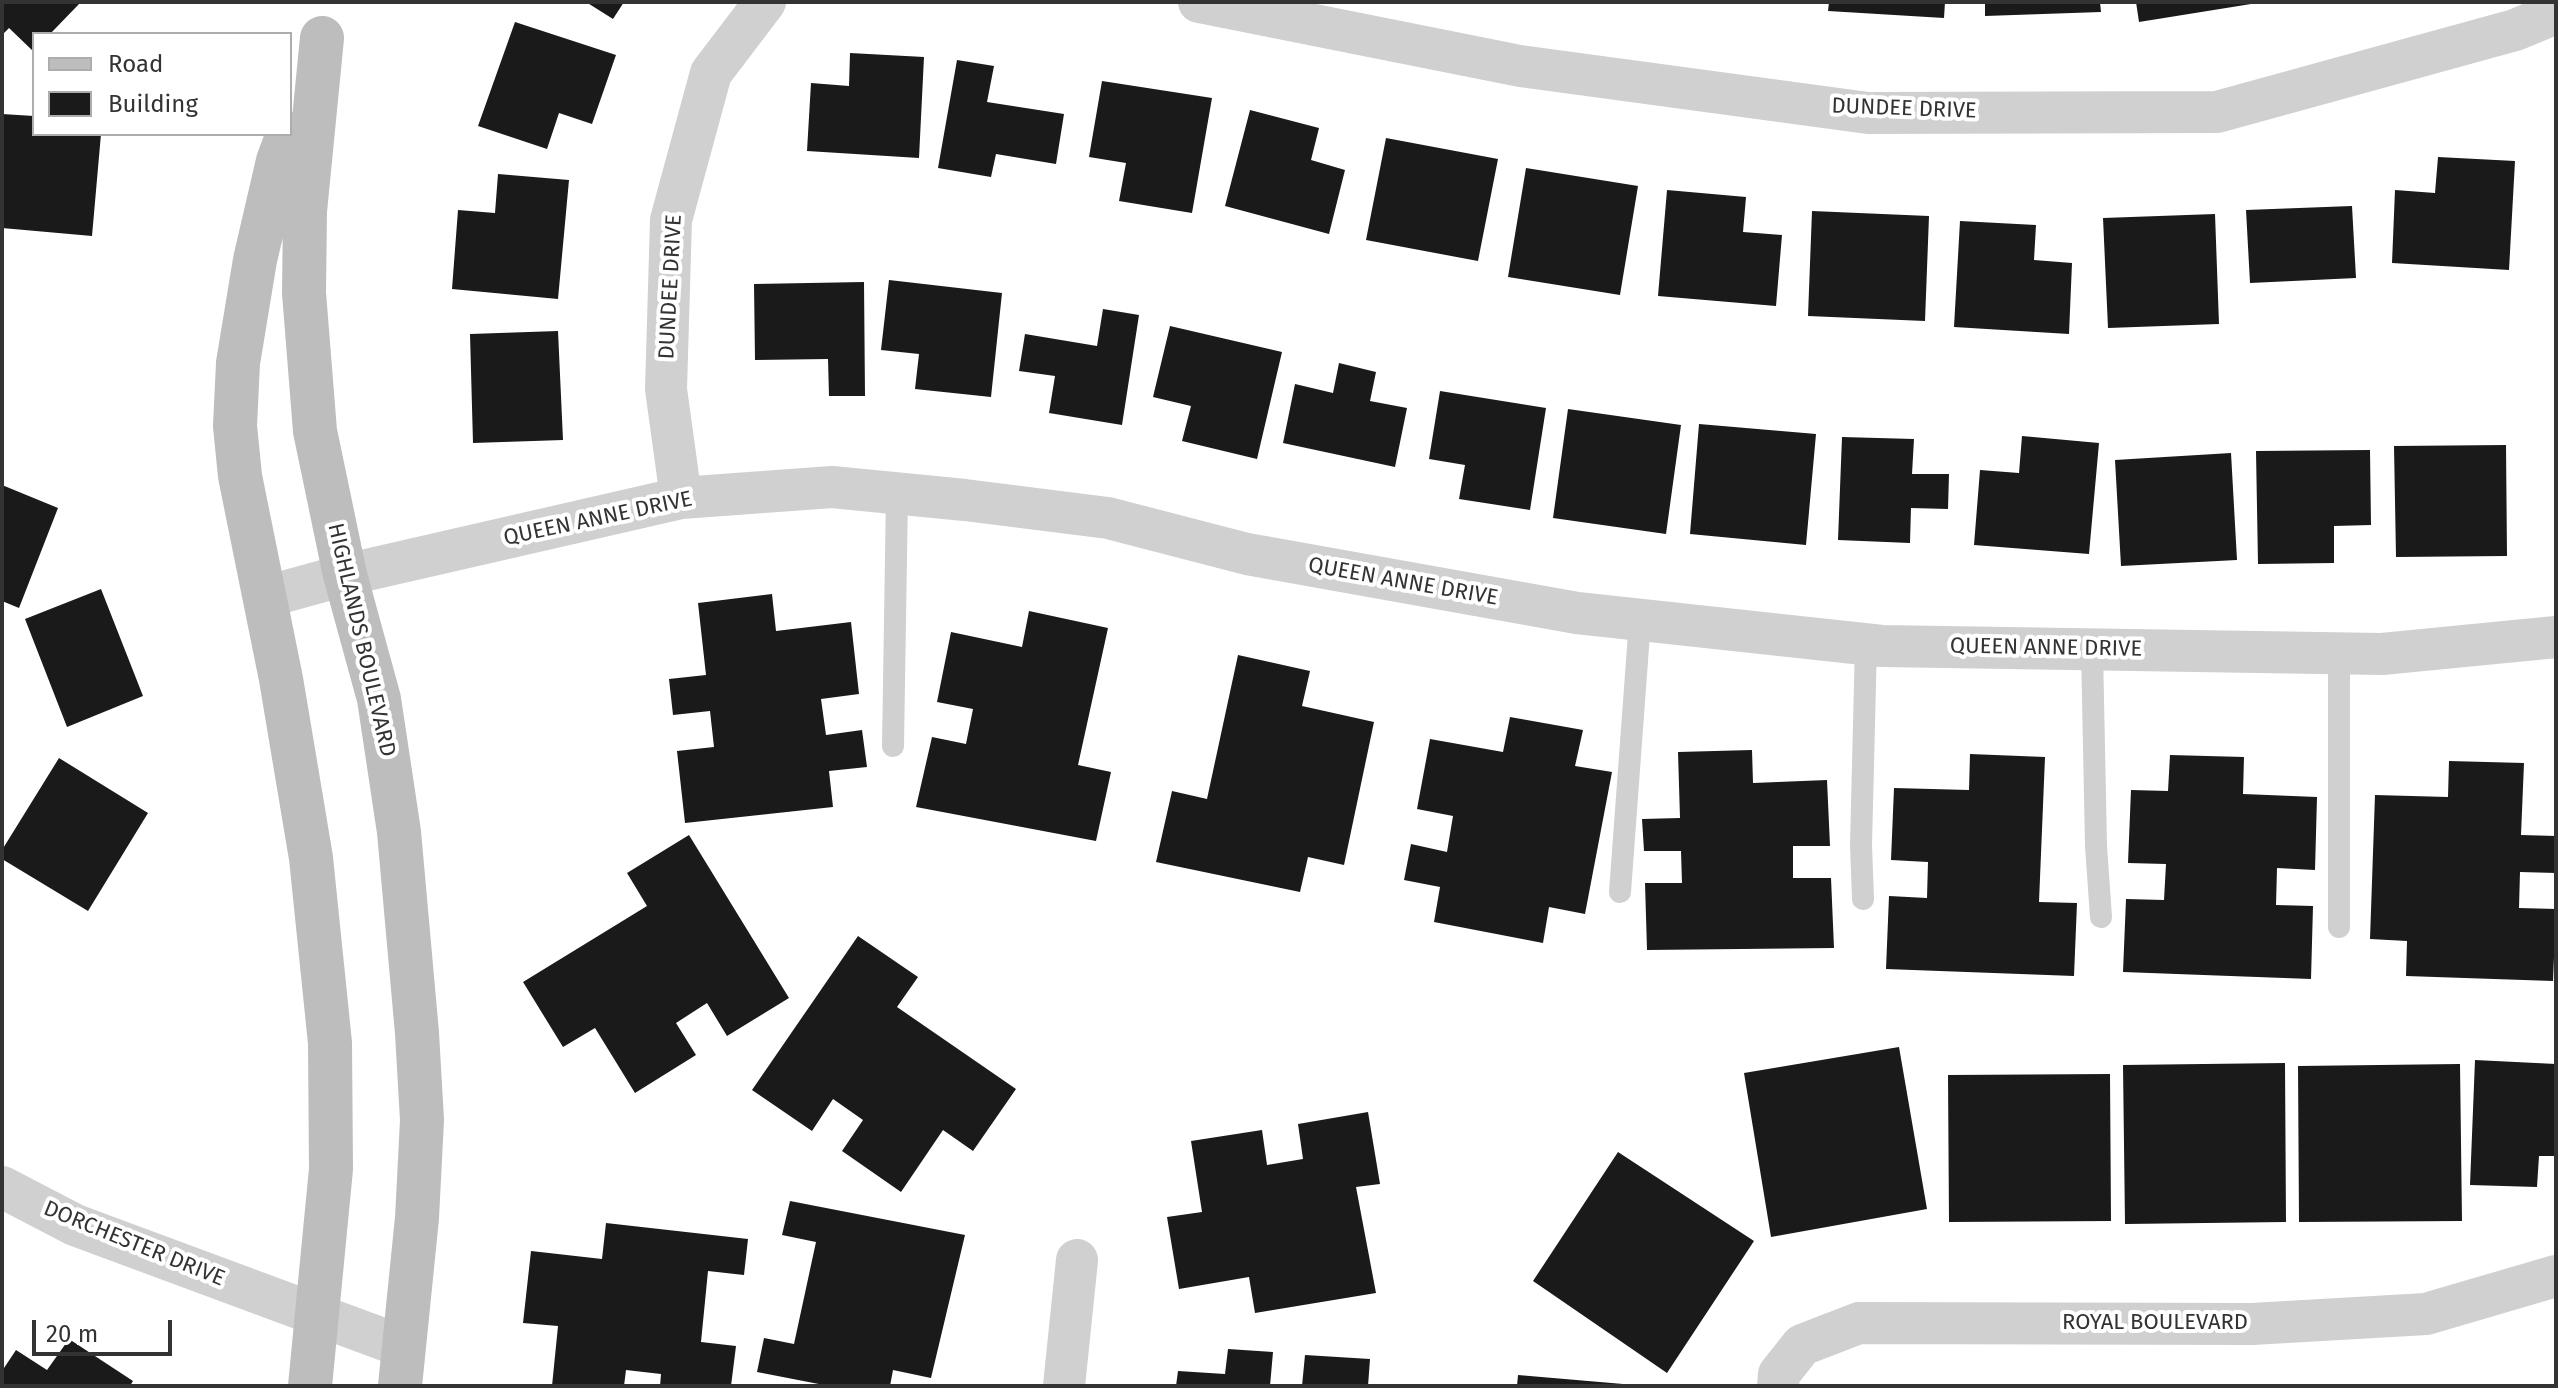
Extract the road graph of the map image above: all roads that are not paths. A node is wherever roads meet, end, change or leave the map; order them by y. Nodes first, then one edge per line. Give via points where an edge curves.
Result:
1 (765, 2) edge
2 (1199, 2) edge
3 (2556, 13) edge
4 (327, 20) edge
5 (292, 121) edge
6 (287, 136) edge
7 (897, 494) junction
8 (681, 498) junction
9 (345, 575) junction
10 (265, 597) junction
11 (1640, 620) junction
12 (2556, 637) edge
13 (1866, 644) junction
14 (2092, 649) junction
15 (2339, 653) junction
16 (893, 746) dead end
17 (1620, 892) dead end
18 (1863, 899) dead end
19 (2101, 917) dead end
20 (2339, 927) dead end
21 (2, 1187) edge
22 (1077, 1260) dead end
23 (2556, 1276) edge
24 (317, 1315) junction
25 (402, 1367) edge
26 (310, 1386) edge
27 (1064, 1386) edge
28 (1778, 1386) edge

1 - 8 street, DUNDEE DRIVE via 711,73 671,220 666,389
2 - 3 street, DUNDEE DRIVE via 1520,66 1868,113 2217,112 2515,30
4 - 5 street, HIGHLANDS BOULEVARD
4 - 9 street, HIGHLANDS BOULEVARD via 305,211 304,293 315,431
6 - 10 street via 255,260 238,363 235,426 240,476
7 - 8 street, QUEEN ANNE DRIVE via 832,487
7 - 11 street, QUEEN ANNE DRIVE via 1108,518 1247,554
7 - 16 lane
8 - 9 street, QUEEN ANNE DRIVE
9 - 10 street, QUEEN ANNE DRIVE
9 - 25 street, HIGHLANDS BOULEVARD via 379,699 393,788 417,1033 422,1120
10 - 24 street via 311,858 330,1043 331,1169
11 - 13 street, QUEEN ANNE DRIVE
11 - 17 lane
12 - 15 street, QUEEN ANNE DRIVE via 2382,654
13 - 14 street, QUEEN ANNE DRIVE
13 - 18 lane
14 - 15 street, QUEEN ANNE DRIVE
14 - 19 lane
15 - 20 lane
21 - 24 street, DORCHESTER DRIVE via 75,1225
22 - 27 street
23 - 28 street, ROYAL BOULEVARD via 2426,1314 2252,1324 1859,1323 1802,1345 1779,1374
24 - 25 street, DORCHESTER DRIVE
24 - 26 street

